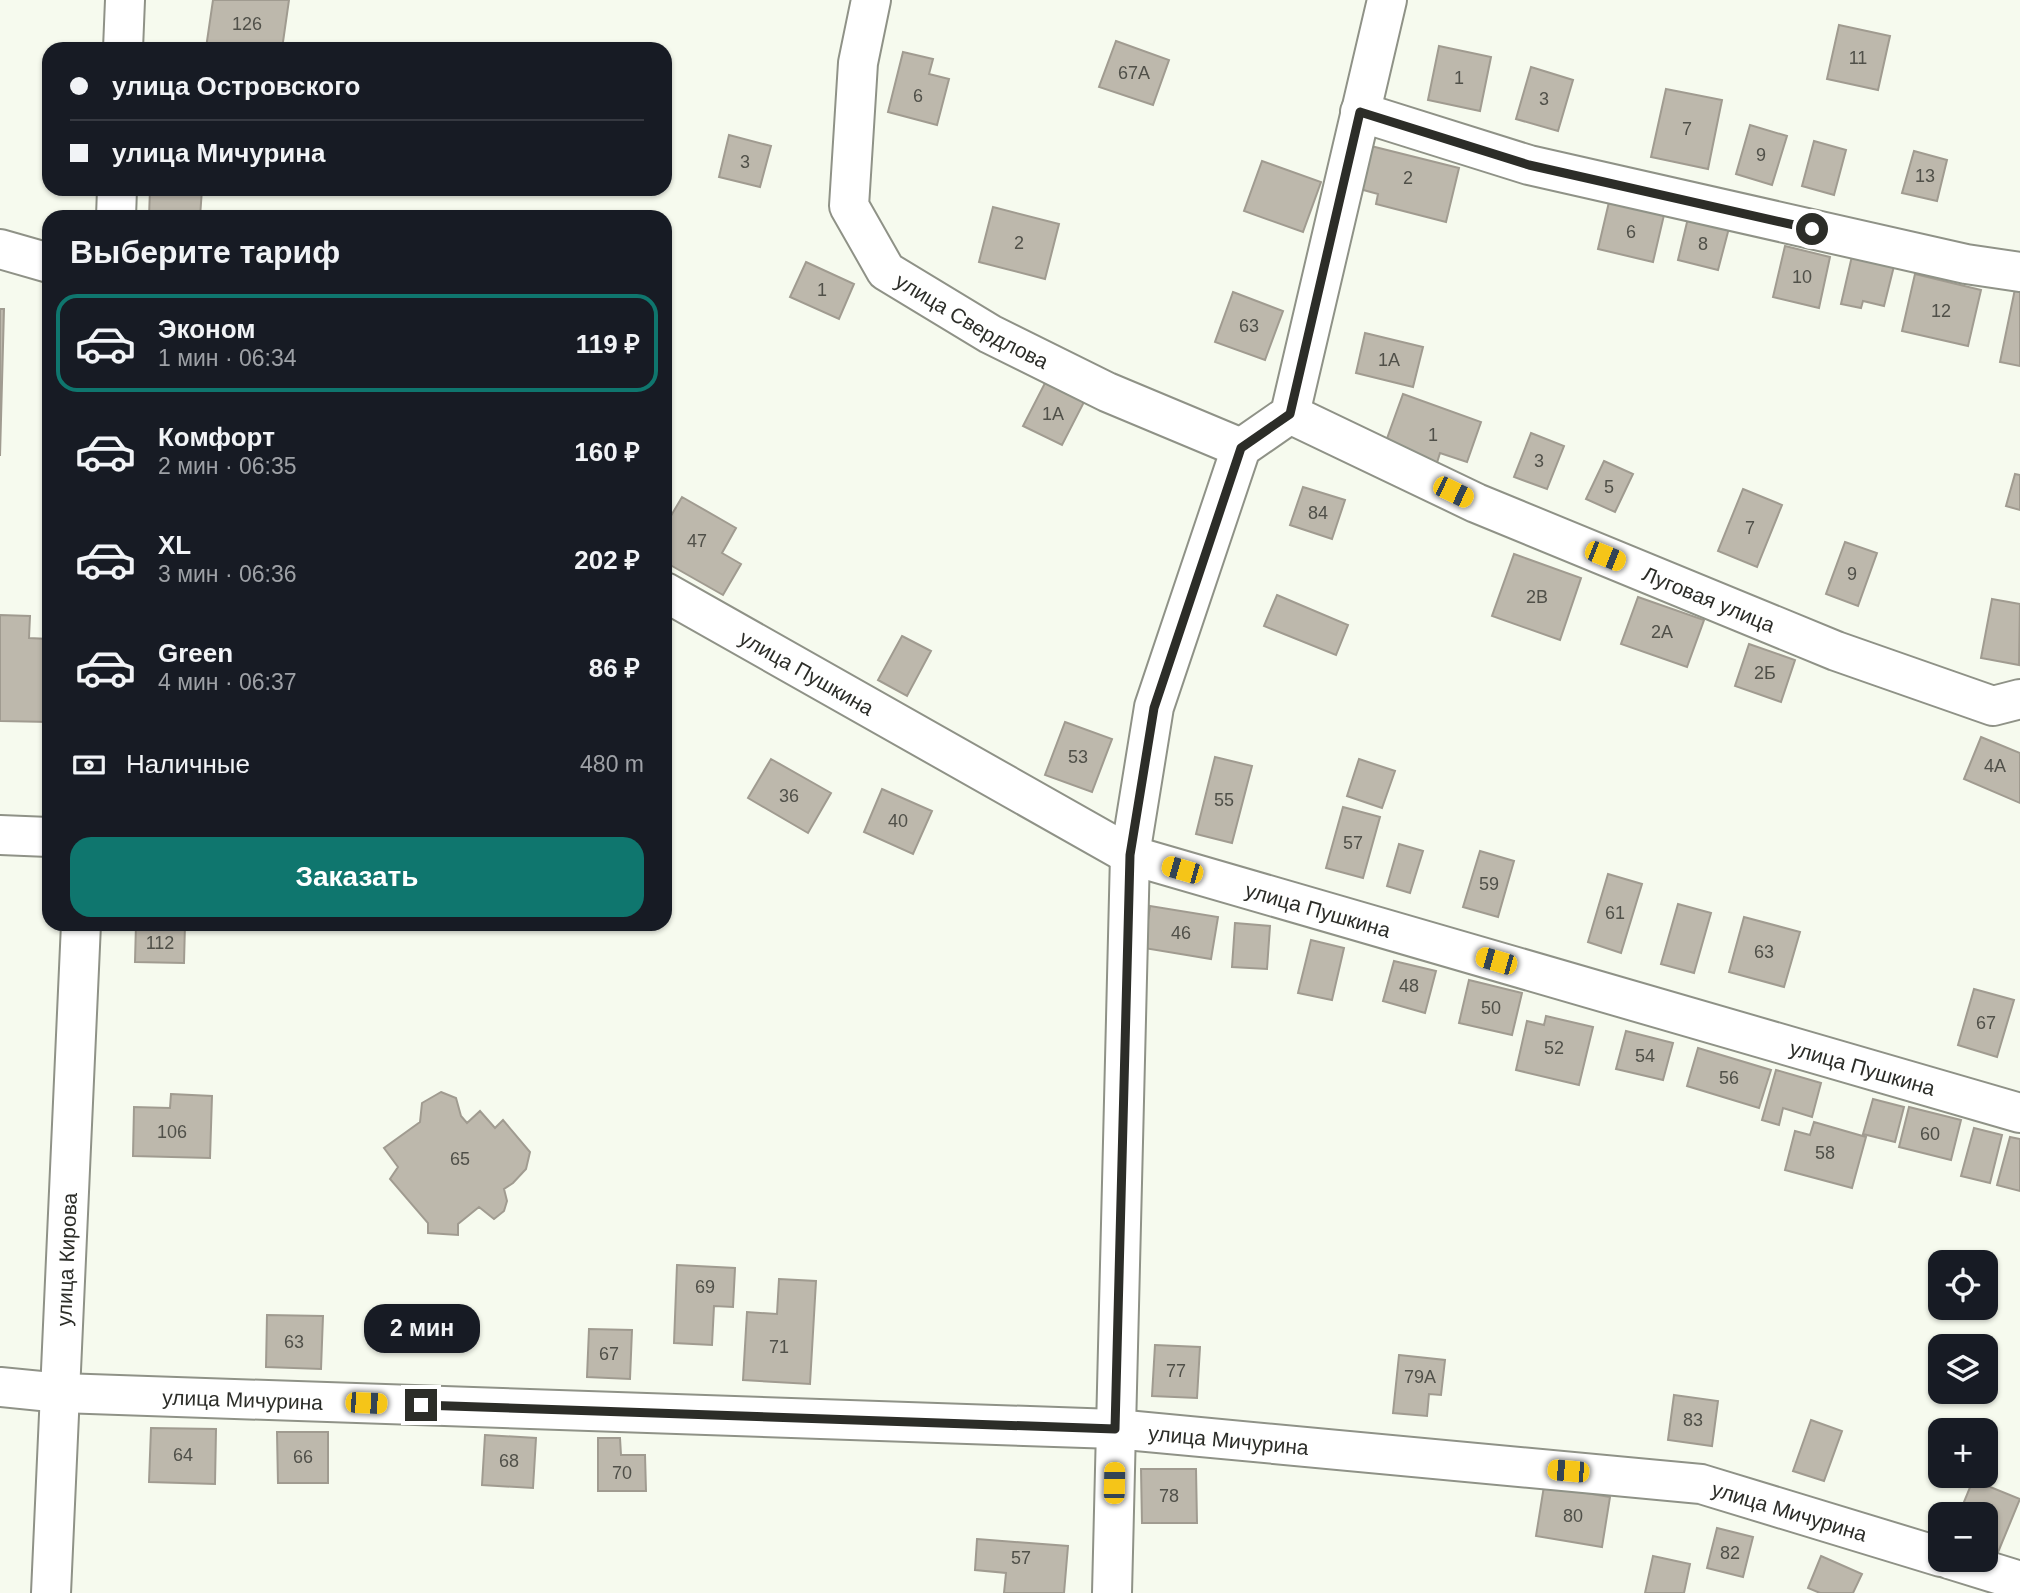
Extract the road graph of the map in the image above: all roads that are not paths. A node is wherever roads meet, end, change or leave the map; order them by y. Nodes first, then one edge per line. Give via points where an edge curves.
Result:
1 (125, 0) edge
2 (871, 0) edge
3 (1387, 0) edge
4 (123, 42) edge
5 (1360, 112) junction
6 (0, 250) edge
7 (42, 261) edge
8 (2020, 272) edge
9 (1290, 414) junction
10 (1241, 448) junction
11 (672, 596) edge
12 (2020, 699) edge
13 (0, 835) edge
14 (42, 837) edge
15 (1130, 855) junction
16 (80, 931) edge
17 (2020, 1113) edge
18 (0, 1387) edge
19 (61, 1392) junction
20 (1115, 1429) junction
21 (1928, 1553) edge
22 (1991, 1572) edge
23 (2020, 1581) edge
24 (51, 1593) edge
25 (1112, 1593) edge

1 - 4 street
2 - 10 street, улица Свердлова via 858,63 849,206 886,271 990,334 1107,393
3 - 5 street
5 - 8 street via 1529,165 1966,264
5 - 9 street
6 - 7 street
9 - 10 street
9 - 12 street, Луговая улица via 1476,503 1836,651 1993,706
10 - 15 street via 1154,708
11 - 15 street, улица Пушкина
13 - 14 street
15 - 17 street, улица Пушкина
15 - 20 street
16 - 19 street, улица Кирова
18 - 19 street, улица Мичурина
19 - 20 street, улица Мичурина
19 - 24 street, улица Кирова
20 - 21 street, улица Мичурина via 1701,1484
20 - 25 street
22 - 23 street

